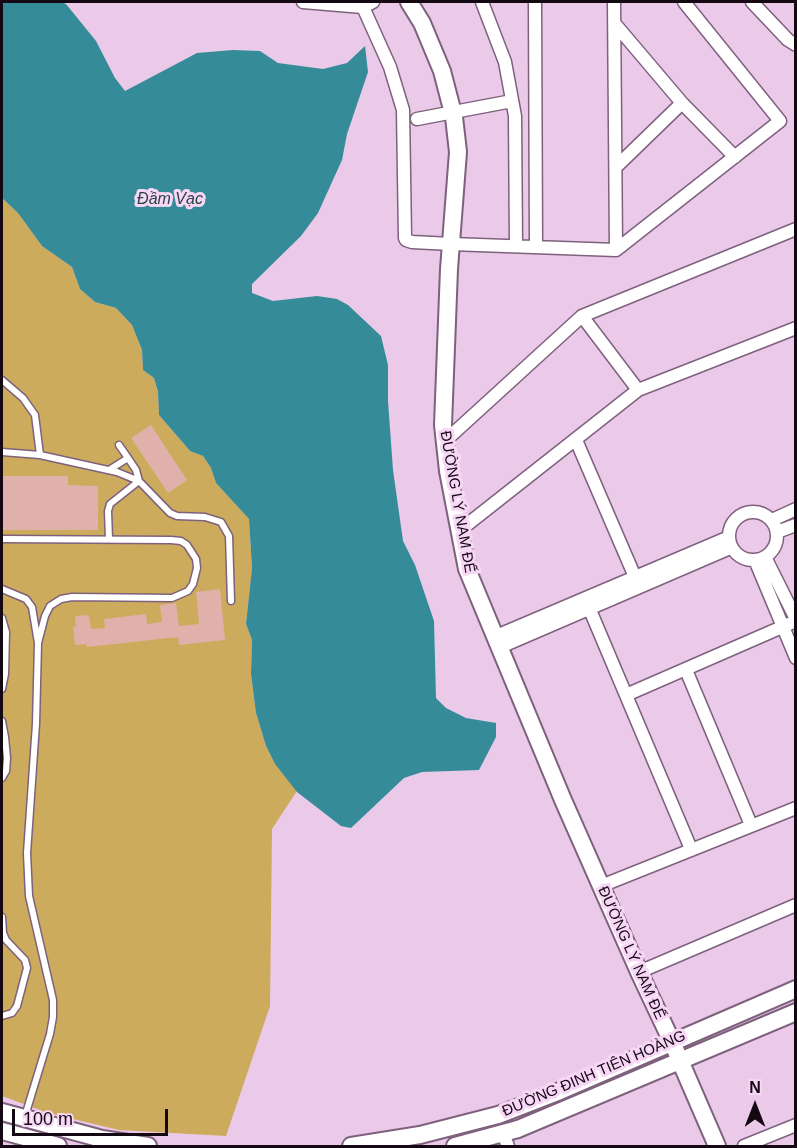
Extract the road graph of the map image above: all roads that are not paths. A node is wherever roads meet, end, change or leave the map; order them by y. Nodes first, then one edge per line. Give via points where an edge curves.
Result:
1 (303, 2) edge
2 (409, 2) edge
3 (482, 2) edge
4 (536, 2) edge
5 (614, 2) edge
6 (684, 2) edge
7 (752, 2) edge
8 (365, 4) edge
9 (615, 24) junction
10 (795, 45) edge
11 (512, 101) junction
12 (682, 103) junction
13 (453, 111) junction
14 (417, 118) dead end
15 (735, 157) junction
16 (616, 167) junction
17 (795, 229) edge
18 (452, 244) junction
19 (516, 246) junction
20 (536, 247) junction
21 (616, 250) junction
22 (582, 316) junction
23 (795, 328) edge
24 (2, 380) edge
25 (638, 390) junction
26 (576, 440) junction
27 (445, 441) junction
28 (119, 445) dead end
29 (2, 450) edge
30 (40, 455) junction
31 (128, 458) junction
32 (109, 470) junction
33 (139, 481) junction
34 (795, 509) edge
35 (772, 520) junction
36 (795, 525) edge
37 (459, 531) junction
38 (777, 532) junction
39 (2, 539) edge
40 (110, 539) junction
41 (729, 543) junction
42 (760, 559) junction
43 (635, 577) junction
44 (2, 589) edge
45 (231, 601) dead end
46 (590, 610) junction
47 (2, 618) edge
48 (795, 620) edge
49 (783, 628) junction
50 (496, 642) junction
51 (38, 643) junction
52 (795, 658) edge
53 (686, 670) junction
54 (2, 689) edge
55 (626, 695) junction
56 (2, 720) edge
57 (2, 778) edge
58 (795, 808) edge
59 (751, 825) junction
60 (691, 849) junction
61 (601, 886) junction
62 (795, 905) edge
63 (2, 917) edge
64 (639, 972) junction
65 (795, 989) edge
66 (795, 1012) edge
67 (2, 1016) edge
68 (672, 1042) junction
69 (680, 1061) junction
70 (2, 1112) edge
71 (498, 1115) junction
72 (24, 1120) junction
73 (795, 1125) edge
74 (2, 1131) edge
75 (19, 1137) junction
76 (506, 1140) edge
77 (58, 1146) edge
78 (148, 1146) edge
79 (351, 1146) edge
80 (455, 1146) edge
81 (717, 1146) edge
82 (744, 1146) edge

1 - 8 street
2 - 13 street, ĐƯỜNG LÝ NAM ĐẾ via 442,71
3 - 11 street via 505,62
4 - 20 street
5 - 9 street
6 - 15 street via 780,121
7 - 10 street
8 - 18 street via 403,110 405,238 411,242
9 - 12 street
9 - 16 street
11 - 13 street
11 - 19 street
12 - 15 street
12 - 16 street
13 - 14 street
13 - 18 street, ĐƯỜNG LÝ NAM ĐẾ via 458,152
15 - 21 street
16 - 21 street
17 - 22 street
18 - 19 street
18 - 27 street, ĐƯỜNG LÝ NAM ĐẾ
19 - 20 street
20 - 21 street
22 - 25 street
22 - 27 street
23 - 25 street
24 - 30 lane via 35,415
25 - 26 street
26 - 37 street
26 - 43 street
27 - 37 street, ĐƯỜNG LÝ NAM ĐẾ
28 - 31 lane
29 - 30 lane
30 - 32 lane
31 - 32 lane
31 - 33 lane
32 - 33 lane
33 - 40 lane via 110,504
33 - 45 lane via 170,513 214,519 225,526
34 - 35 street
35 - 38 street
35 - 41 street via 763,514 743,514 729,528
36 - 38 street
37 - 50 street, ĐƯỜNG LÝ NAM ĐẾ via 466,569
38 - 42 street via 774,548
39 - 40 lane
40 - 51 lane via 181,541 196,559 194,584 172,598 61,599 50,606
41 - 42 street via 743,558
41 - 43 street
41 - 46 street
42 - 48 street
42 - 49 street
43 - 50 street
44 - 51 lane via 26,599 32,607
46 - 50 street
46 - 55 street
47 - 54 lane via 6,632
48 - 49 street
49 - 52 street
49 - 53 street
50 - 61 street, ĐƯỜNG LÝ NAM ĐẾ
51 - 72 lane via 27,853 29,896 53,1000 53,1017
53 - 55 street
53 - 59 street
55 - 60 street
56 - 57 lane via 7,758
58 - 59 street
59 - 60 street
60 - 61 street
61 - 64 street, ĐƯỜNG LÝ NAM ĐẾ
62 - 64 street
63 - 67 lane via 6,940 25,960 27,968 17,1006 12,1013
64 - 68 street, ĐƯỜNG LÝ NAM ĐẾ
65 - 68 street, ĐƯỜNG ĐINH TIÊN HOÀNG
66 - 69 street
68 - 69 street, ĐƯỜNG LÝ NAM ĐẾ
68 - 71 street, ĐƯỜNG ĐINH TIÊN HOÀNG
69 - 76 street
69 - 81 street, ĐƯỜNG LÝ NAM ĐẾ
70 - 72 street
71 - 76 street
71 - 79 street, ĐƯỜNG ĐINH TIÊN HOÀNG via 420,1135
72 - 75 street
72 - 78 street
73 - 82 street
74 - 75 street
75 - 77 street
76 - 80 street

